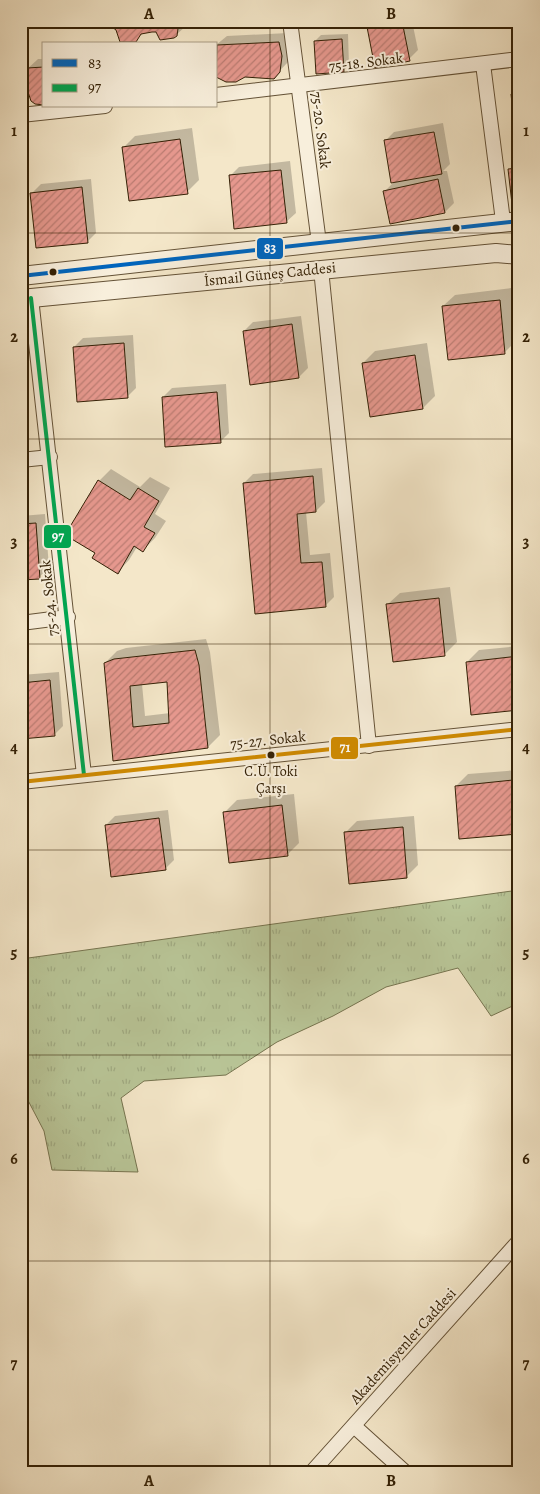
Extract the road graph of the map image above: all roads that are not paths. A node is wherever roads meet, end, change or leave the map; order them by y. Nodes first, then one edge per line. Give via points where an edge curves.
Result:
1 (290, 21) edge
2 (519, 59) edge
3 (483, 64) junction
4 (299, 86) junction
5 (218, 95) edge
6 (86, 108) edge
7 (21, 115) edge
8 (511, 221) edge
9 (319, 243) junction
10 (519, 255) edge
11 (321, 269) junction
12 (21, 276) edge
13 (26, 299) edge
14 (50, 457) junction
15 (21, 460) edge
16 (68, 617) junction
17 (21, 623) edge
18 (519, 729) edge
19 (370, 746) junction
20 (84, 775) junction
21 (21, 782) edge
22 (519, 1242) edge
23 (354, 1426) junction
24 (311, 1473) edge
25 (406, 1473) edge

1 - 4 street, 75-20. Sokak
2 - 3 street, 75-18. Sokak
3 - 4 street, 75-18. Sokak
3 - 8 street
4 - 5 street, 75-18. Sokak
4 - 9 street, 75-20. Sokak
6 - 7 street
8 - 9 street, İsmail Güneş Caddesi
9 - 12 street, İsmail Güneş Caddesi
10 - 11 street, İsmail Güneş Caddesi via 496,254
11 - 13 street, İsmail Güneş Caddesi
11 - 19 street
13 - 14 street, 75-24. Sokak
14 - 15 street
14 - 16 street, 75-24. Sokak
16 - 17 street
16 - 20 street, 75-24. Sokak
18 - 19 street, 75-27. Sokak
19 - 20 street, 75-27. Sokak
20 - 21 street, 75-27. Sokak
22 - 23 street, Akademisyenler Caddesi
23 - 24 street, Akademisyenler Caddesi
23 - 25 street

